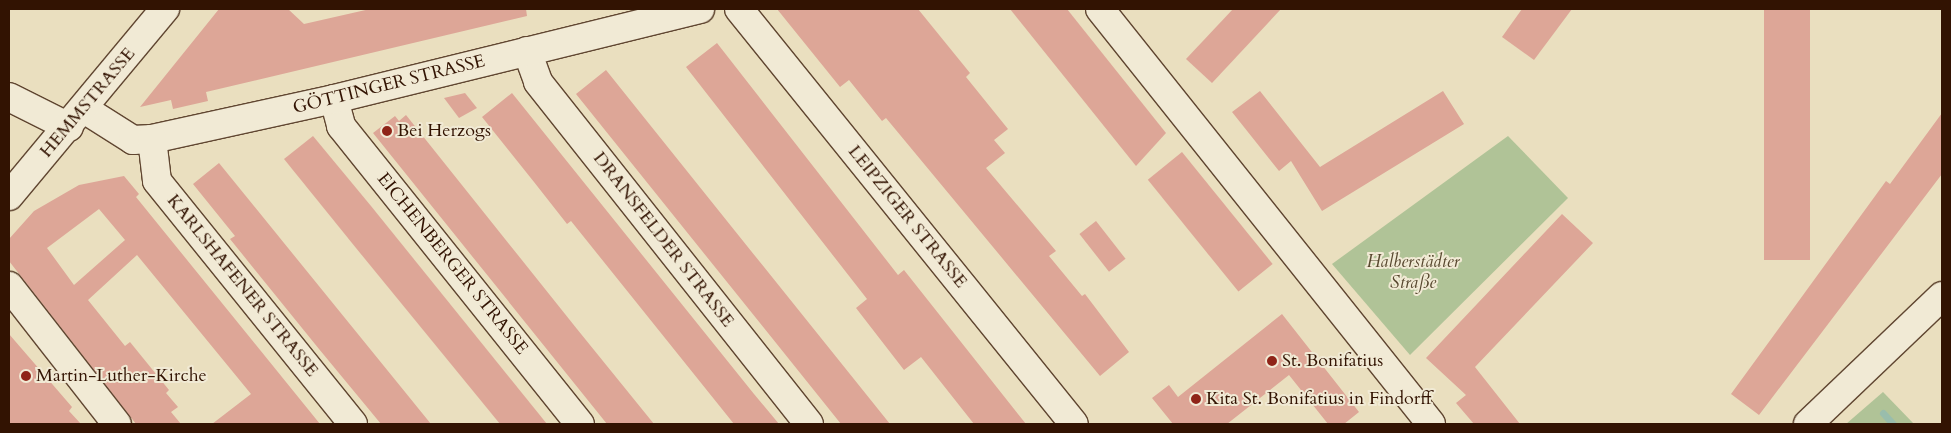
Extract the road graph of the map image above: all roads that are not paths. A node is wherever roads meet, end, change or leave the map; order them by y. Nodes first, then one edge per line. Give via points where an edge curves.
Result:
1 (165, 9) edge
2 (700, 9) edge
3 (739, 9) edge
4 (1100, 9) edge
5 (527, 51) junction
6 (9, 96) edge
7 (334, 99) junction
8 (77, 118) junction
9 (152, 139) junction
10 (9, 196) edge
11 (13, 291) edge
12 (1942, 296) edge
13 (117, 424) edge
14 (354, 424) edge
15 (580, 424) edge
16 (809, 424) edge
17 (1074, 424) edge
18 (1432, 424) edge
19 (1808, 424) edge

1 - 8 street, HEMMSTRASSE
2 - 5 street, GÖTTINGER STRASSE
3 - 17 street, LEIPZIGER STRASSE
4 - 18 street
5 - 7 street, GÖTTINGER STRASSE
5 - 16 street, DRANSFELDER STRASSE via 538,82
6 - 8 street, GÖTTINGER STRASSE
7 - 9 street, GÖTTINGER STRASSE
7 - 15 street, EICHENBERGER STRASSE via 342,126
8 - 9 street, GÖTTINGER STRASSE via 133,140
8 - 10 street, HEMMSTRASSE
9 - 14 street, KARLSHAFENER STRASSE via 157,180
11 - 13 street
12 - 19 street

